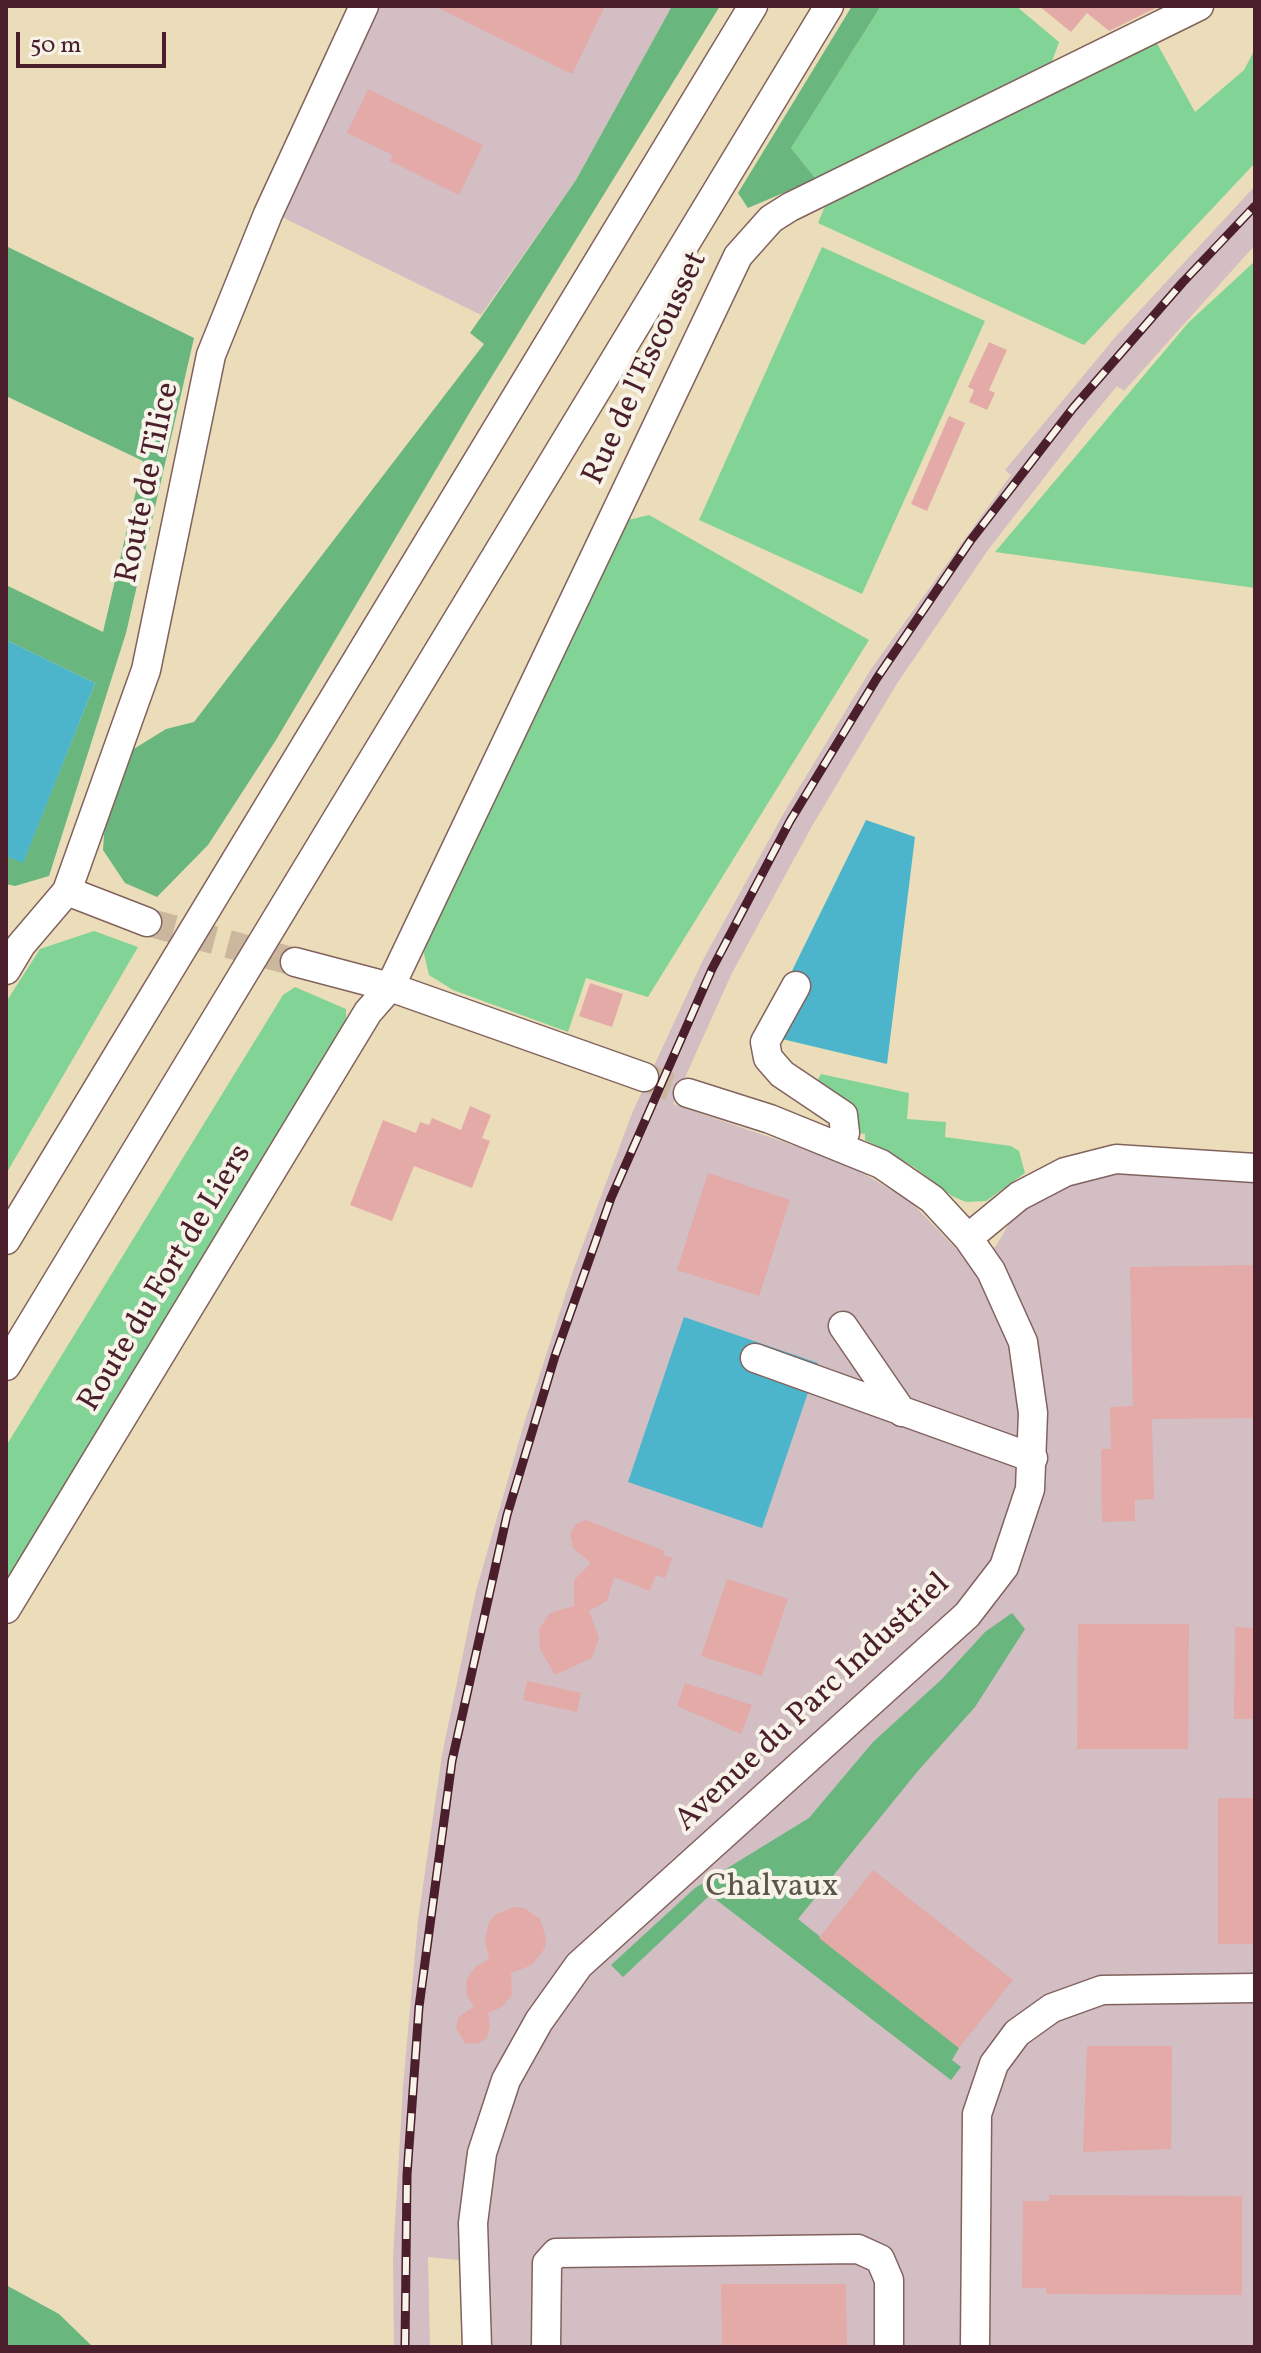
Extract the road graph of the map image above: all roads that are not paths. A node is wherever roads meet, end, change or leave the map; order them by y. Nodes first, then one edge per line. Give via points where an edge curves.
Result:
1 (364, 6) edge
2 (753, 6) edge
3 (829, 6) edge
4 (1199, 6) edge
5 (67, 891) junction
6 (147, 922) tunnel mouth
7 (295, 962) tunnel mouth
8 (6, 970) edge
9 (796, 986) dead end
10 (390, 987) junction
11 (644, 1077) tunnel mouth
12 (688, 1093) tunnel mouth
13 (840, 1145) junction
14 (1255, 1168) edge
15 (968, 1238) junction
16 (6, 1240) edge
17 (843, 1326) dead end
18 (755, 1358) dead end
19 (6, 1366) edge
20 (903, 1413) junction
21 (1033, 1458) junction
22 (6, 1609) edge
23 (1255, 1988) edge
24 (477, 2347) edge
25 (546, 2347) edge
26 (889, 2347) edge
27 (975, 2347) edge

1 - 5 street, Route de Tilice via 268,214 211,355 146,670
2 - 16 street
3 - 19 street
4 - 10 street, Rue de l'Escousset via 790,207 754,236 738,256
5 - 6 street
5 - 8 street, Route de Tilice
7 - 10 street
9 - 13 street via 765,1042 768,1058 782,1074 843,1115
10 - 11 street
10 - 22 street, Route du Fort de Liers via 368,1012
12 - 13 street, Avenue du Parc Industriel
13 - 15 street, Avenue du Parc Industriel via 904,1178
14 - 15 street via 1116,1159 1065,1172 1019,1196
15 - 21 street, Avenue du Parc Industriel via 991,1271 1023,1342
17 - 20 street
18 - 20 street
20 - 21 street
21 - 24 street, Avenue du Parc Industriel via 1030,1489 1004,1567 967,1615 579,1965 539,2021 506,2080 482,2153 473,2223
23 - 27 street via 1102,1990 1052,2008 1017,2033 994,2064 977,2114
25 - 26 street via 547,2263 556,2253 858,2249 880,2259 889,2280

